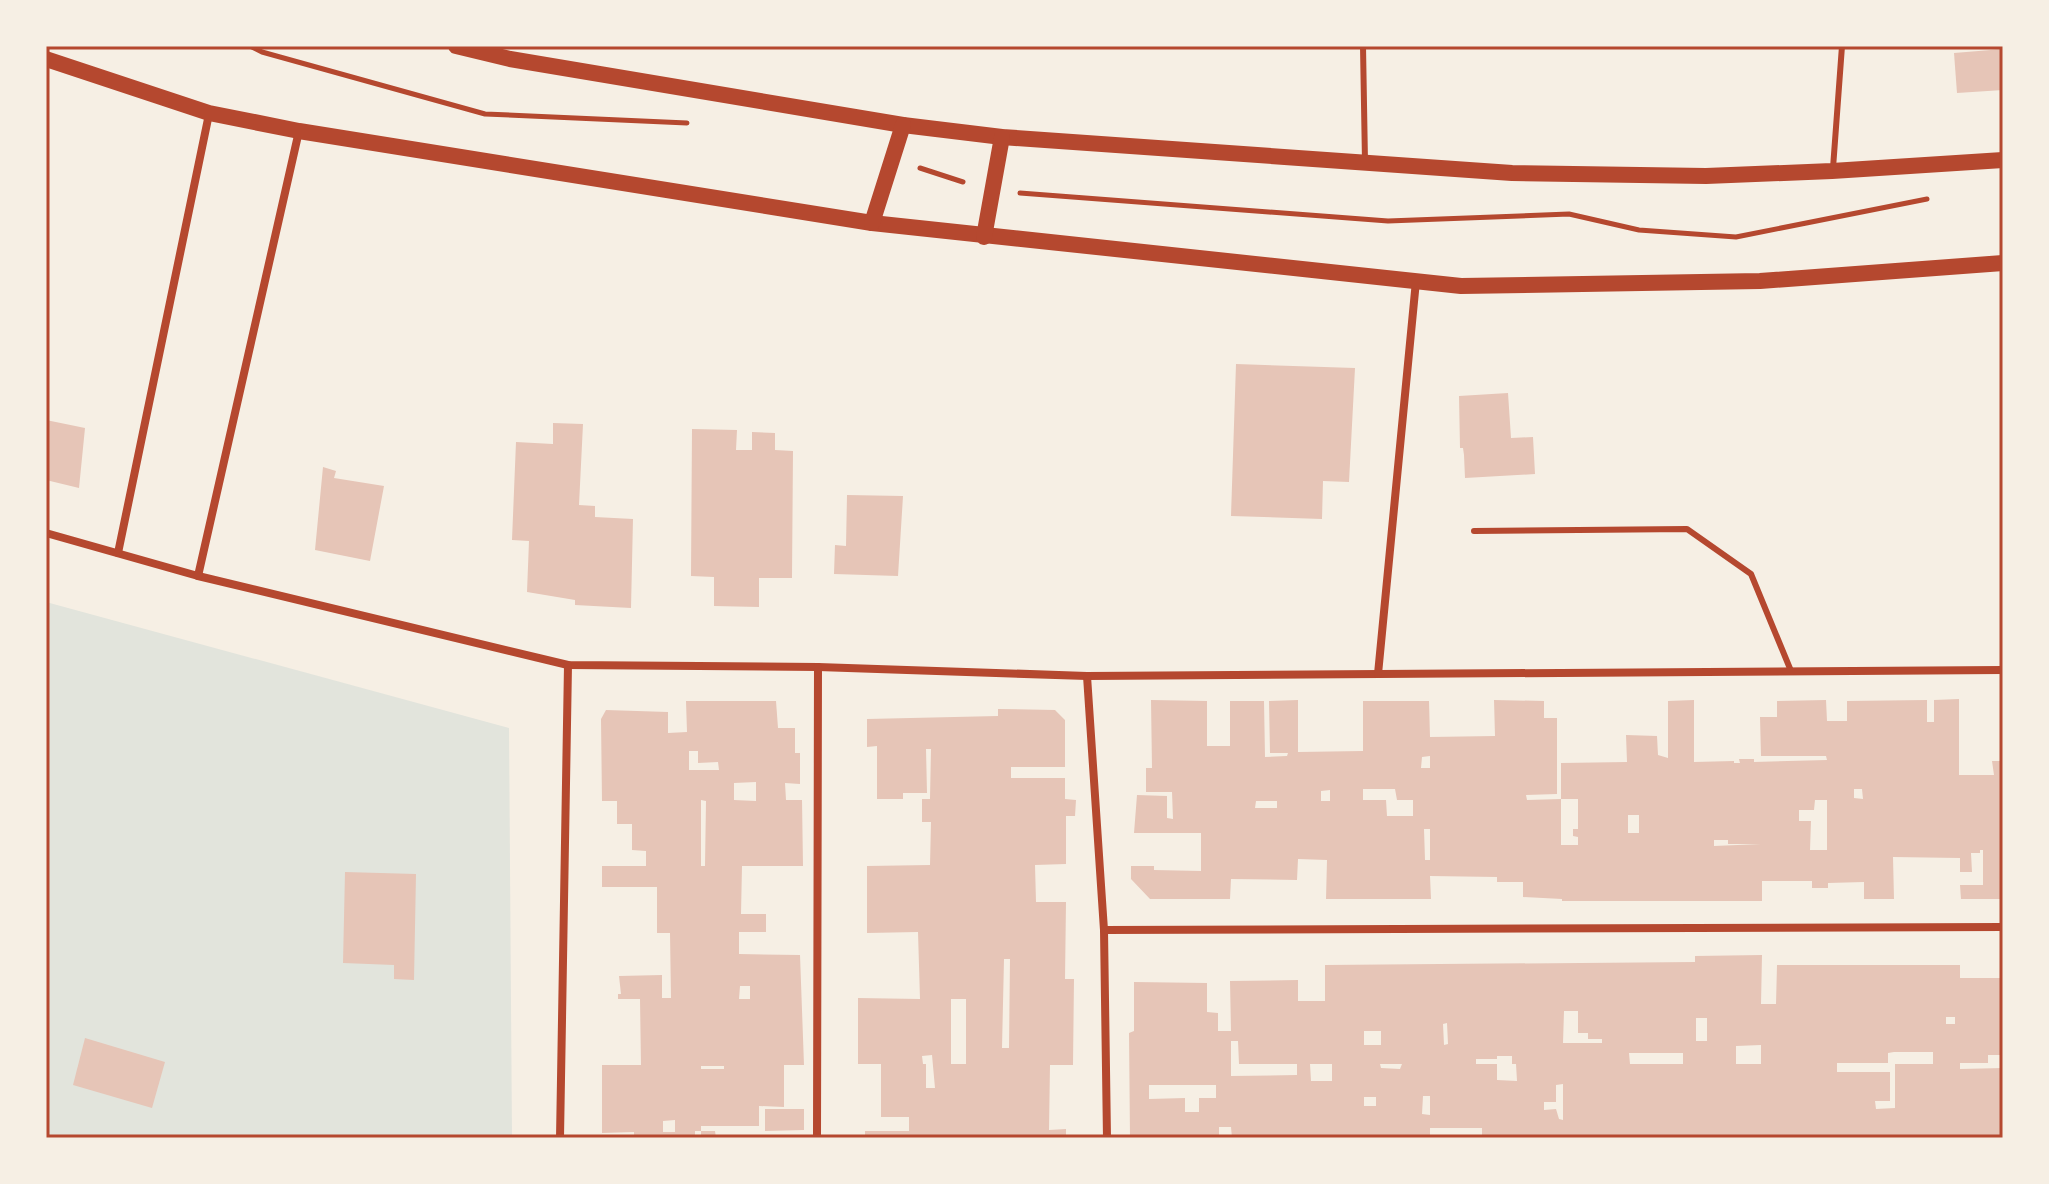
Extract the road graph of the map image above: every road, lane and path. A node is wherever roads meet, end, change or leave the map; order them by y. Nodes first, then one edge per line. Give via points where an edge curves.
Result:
1 (456, 46) edge
2 (1363, 46) edge
3 (1842, 46) edge
4 (46, 59) edge
5 (209, 113) junction
6 (903, 125) junction
7 (299, 131) junction
8 (1002, 137) junction
9 (2003, 160) edge
10 (1365, 162) junction
11 (1832, 171) junction
12 (872, 223) junction
13 (984, 237) junction
14 (2003, 263) edge
15 (1416, 281) junction
16 (1474, 531) dead end
17 (46, 533) edge
18 (118, 553) junction
19 (198, 576) junction
20 (568, 665) junction
21 (818, 667) junction
22 (2003, 670) edge
23 (1791, 671) junction
24 (1378, 674) junction
25 (1087, 676) junction
26 (2003, 927) edge
27 (1104, 930) junction
28 (560, 1138) edge
29 (817, 1138) edge
30 (1107, 1138) edge

1 - 6 main road
2 - 10 lane
3 - 11 lane
4 - 5 main road
5 - 7 main road
5 - 18 street
6 - 8 main road
6 - 12 main road
7 - 12 main road
7 - 19 street
8 - 10 main road
8 - 13 main road
9 - 11 main road
10 - 11 main road via 1512,173 1706,176
12 - 13 main road
13 - 15 main road
14 - 15 main road via 1760,281 1461,286
15 - 24 street
16 - 23 lane via 1687,529 1751,574
17 - 18 street
18 - 19 street
19 - 20 street
20 - 21 street
20 - 28 street
21 - 25 street
21 - 29 street
22 - 23 street
23 - 24 street
24 - 25 street
25 - 27 street
26 - 27 street
27 - 30 street

